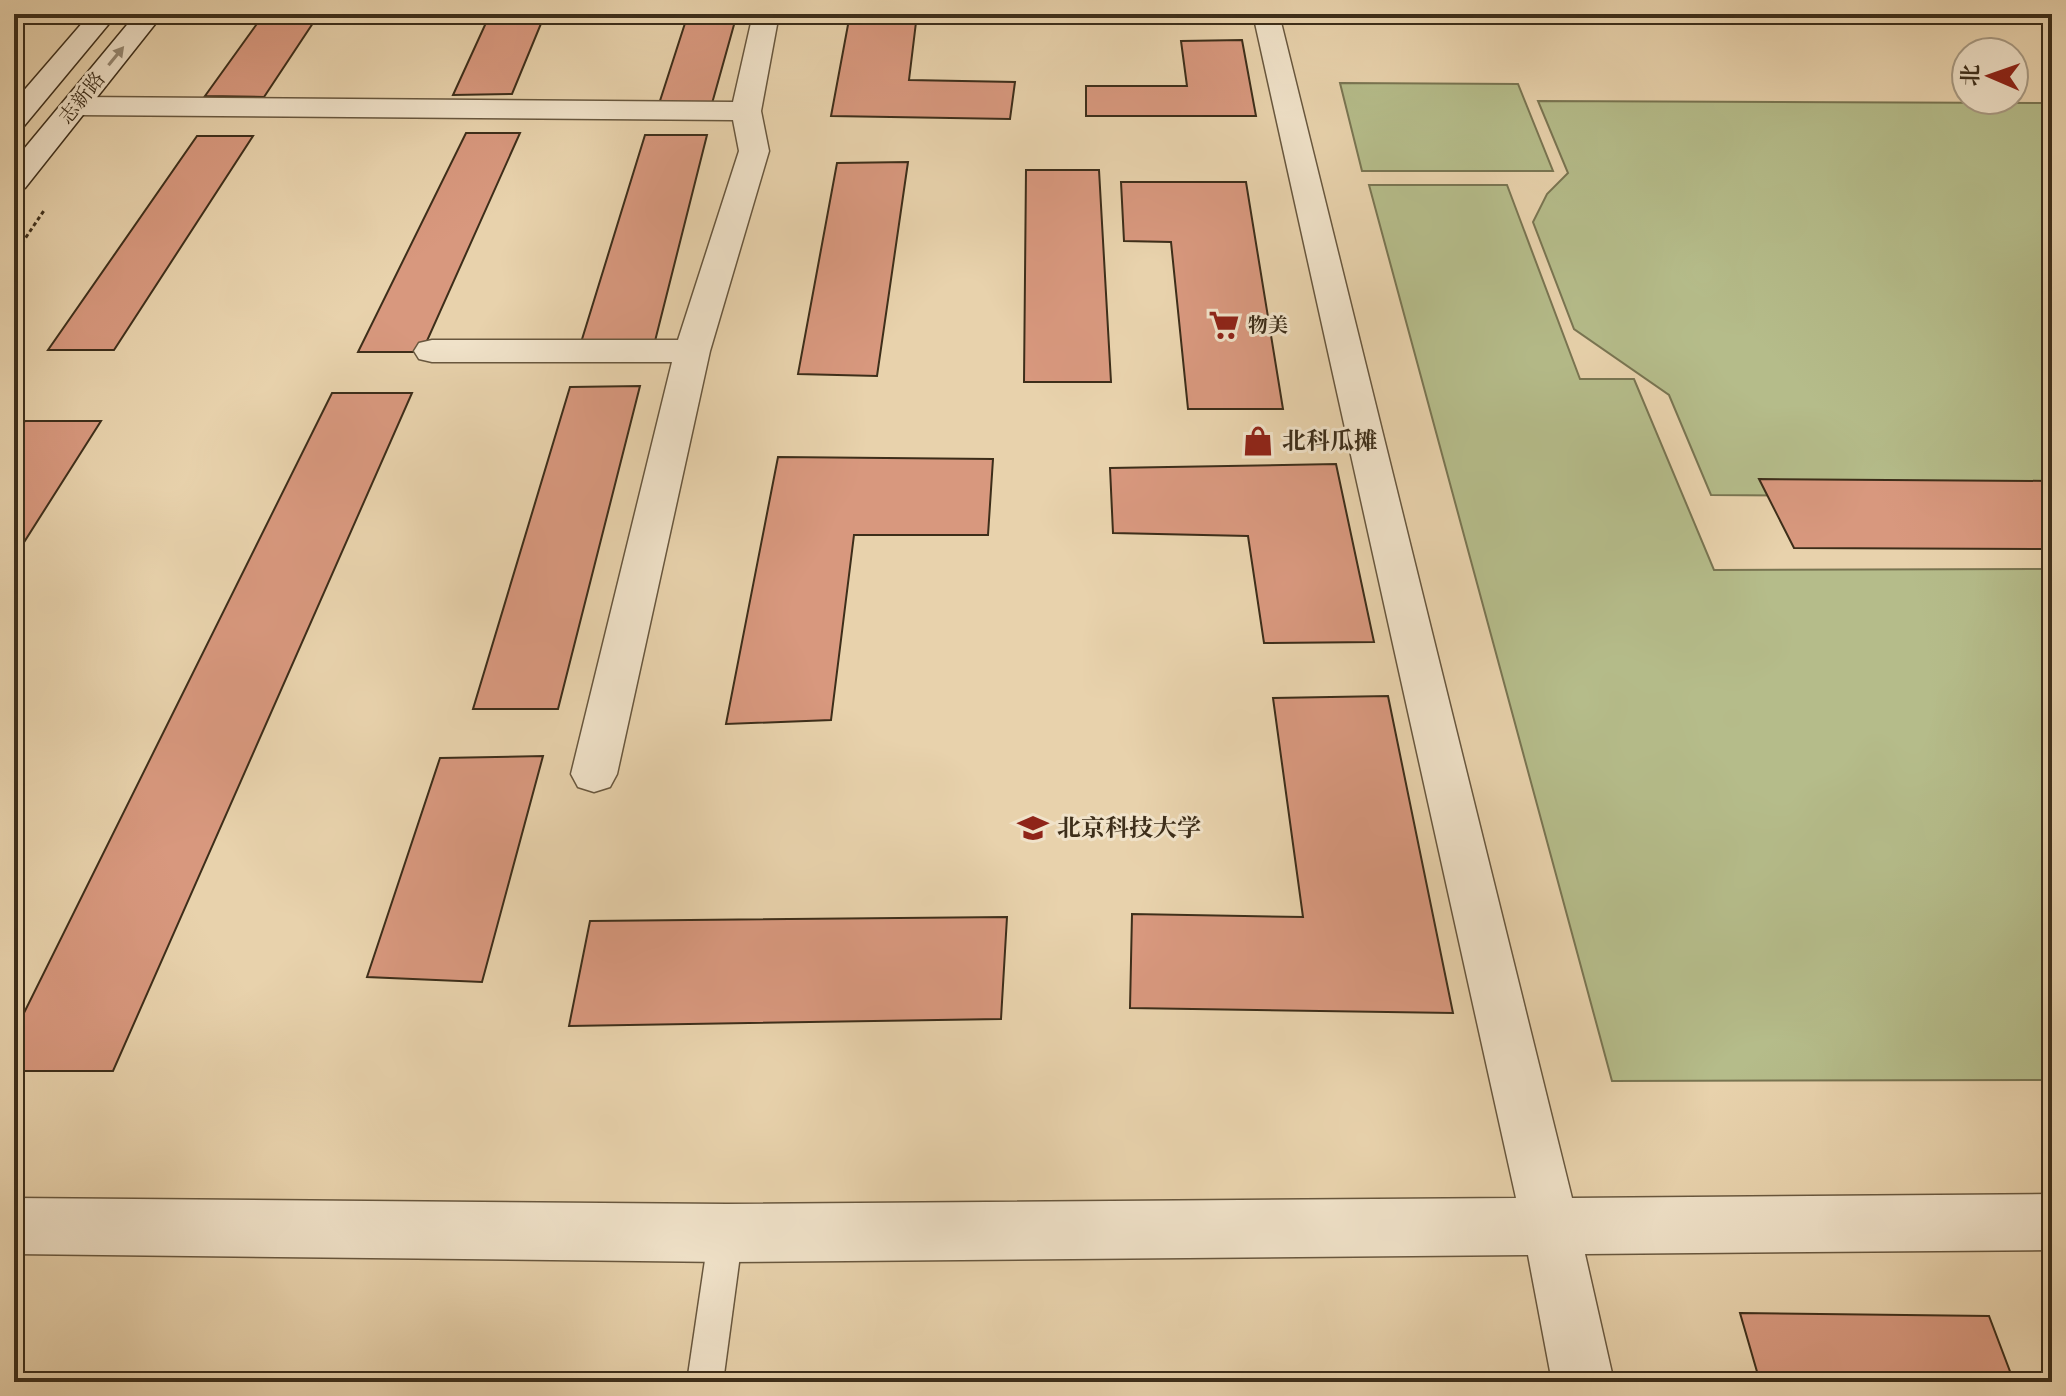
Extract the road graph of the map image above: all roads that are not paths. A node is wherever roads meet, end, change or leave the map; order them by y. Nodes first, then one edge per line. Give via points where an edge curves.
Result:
1 (104, 14) edge
2 (150, 14) edge
3 (766, 14) edge
4 (1266, 14) edge
5 (76, 106) junction
6 (746, 111) junction
7 (14, 120) edge
8 (14, 181) edge
9 (432, 351) dead end
10 (692, 351) junction
11 (594, 774) dead end
12 (2052, 1222) edge
13 (1550, 1224) junction
14 (14, 1226) edge
15 (726, 1233) junction
16 (705, 1382) edge
17 (1583, 1382) edge

1 - 7 street, 志新路
5 -> 2 street, 志新路
3 - 6 street
4 - 13 street
5 - 6 street
5 - 8 street, 志新路
6 - 10 street via 754,151
9 - 10 street
10 - 11 street
12 - 13 street
13 - 15 street
13 - 17 street
14 - 15 street
15 - 16 lane

